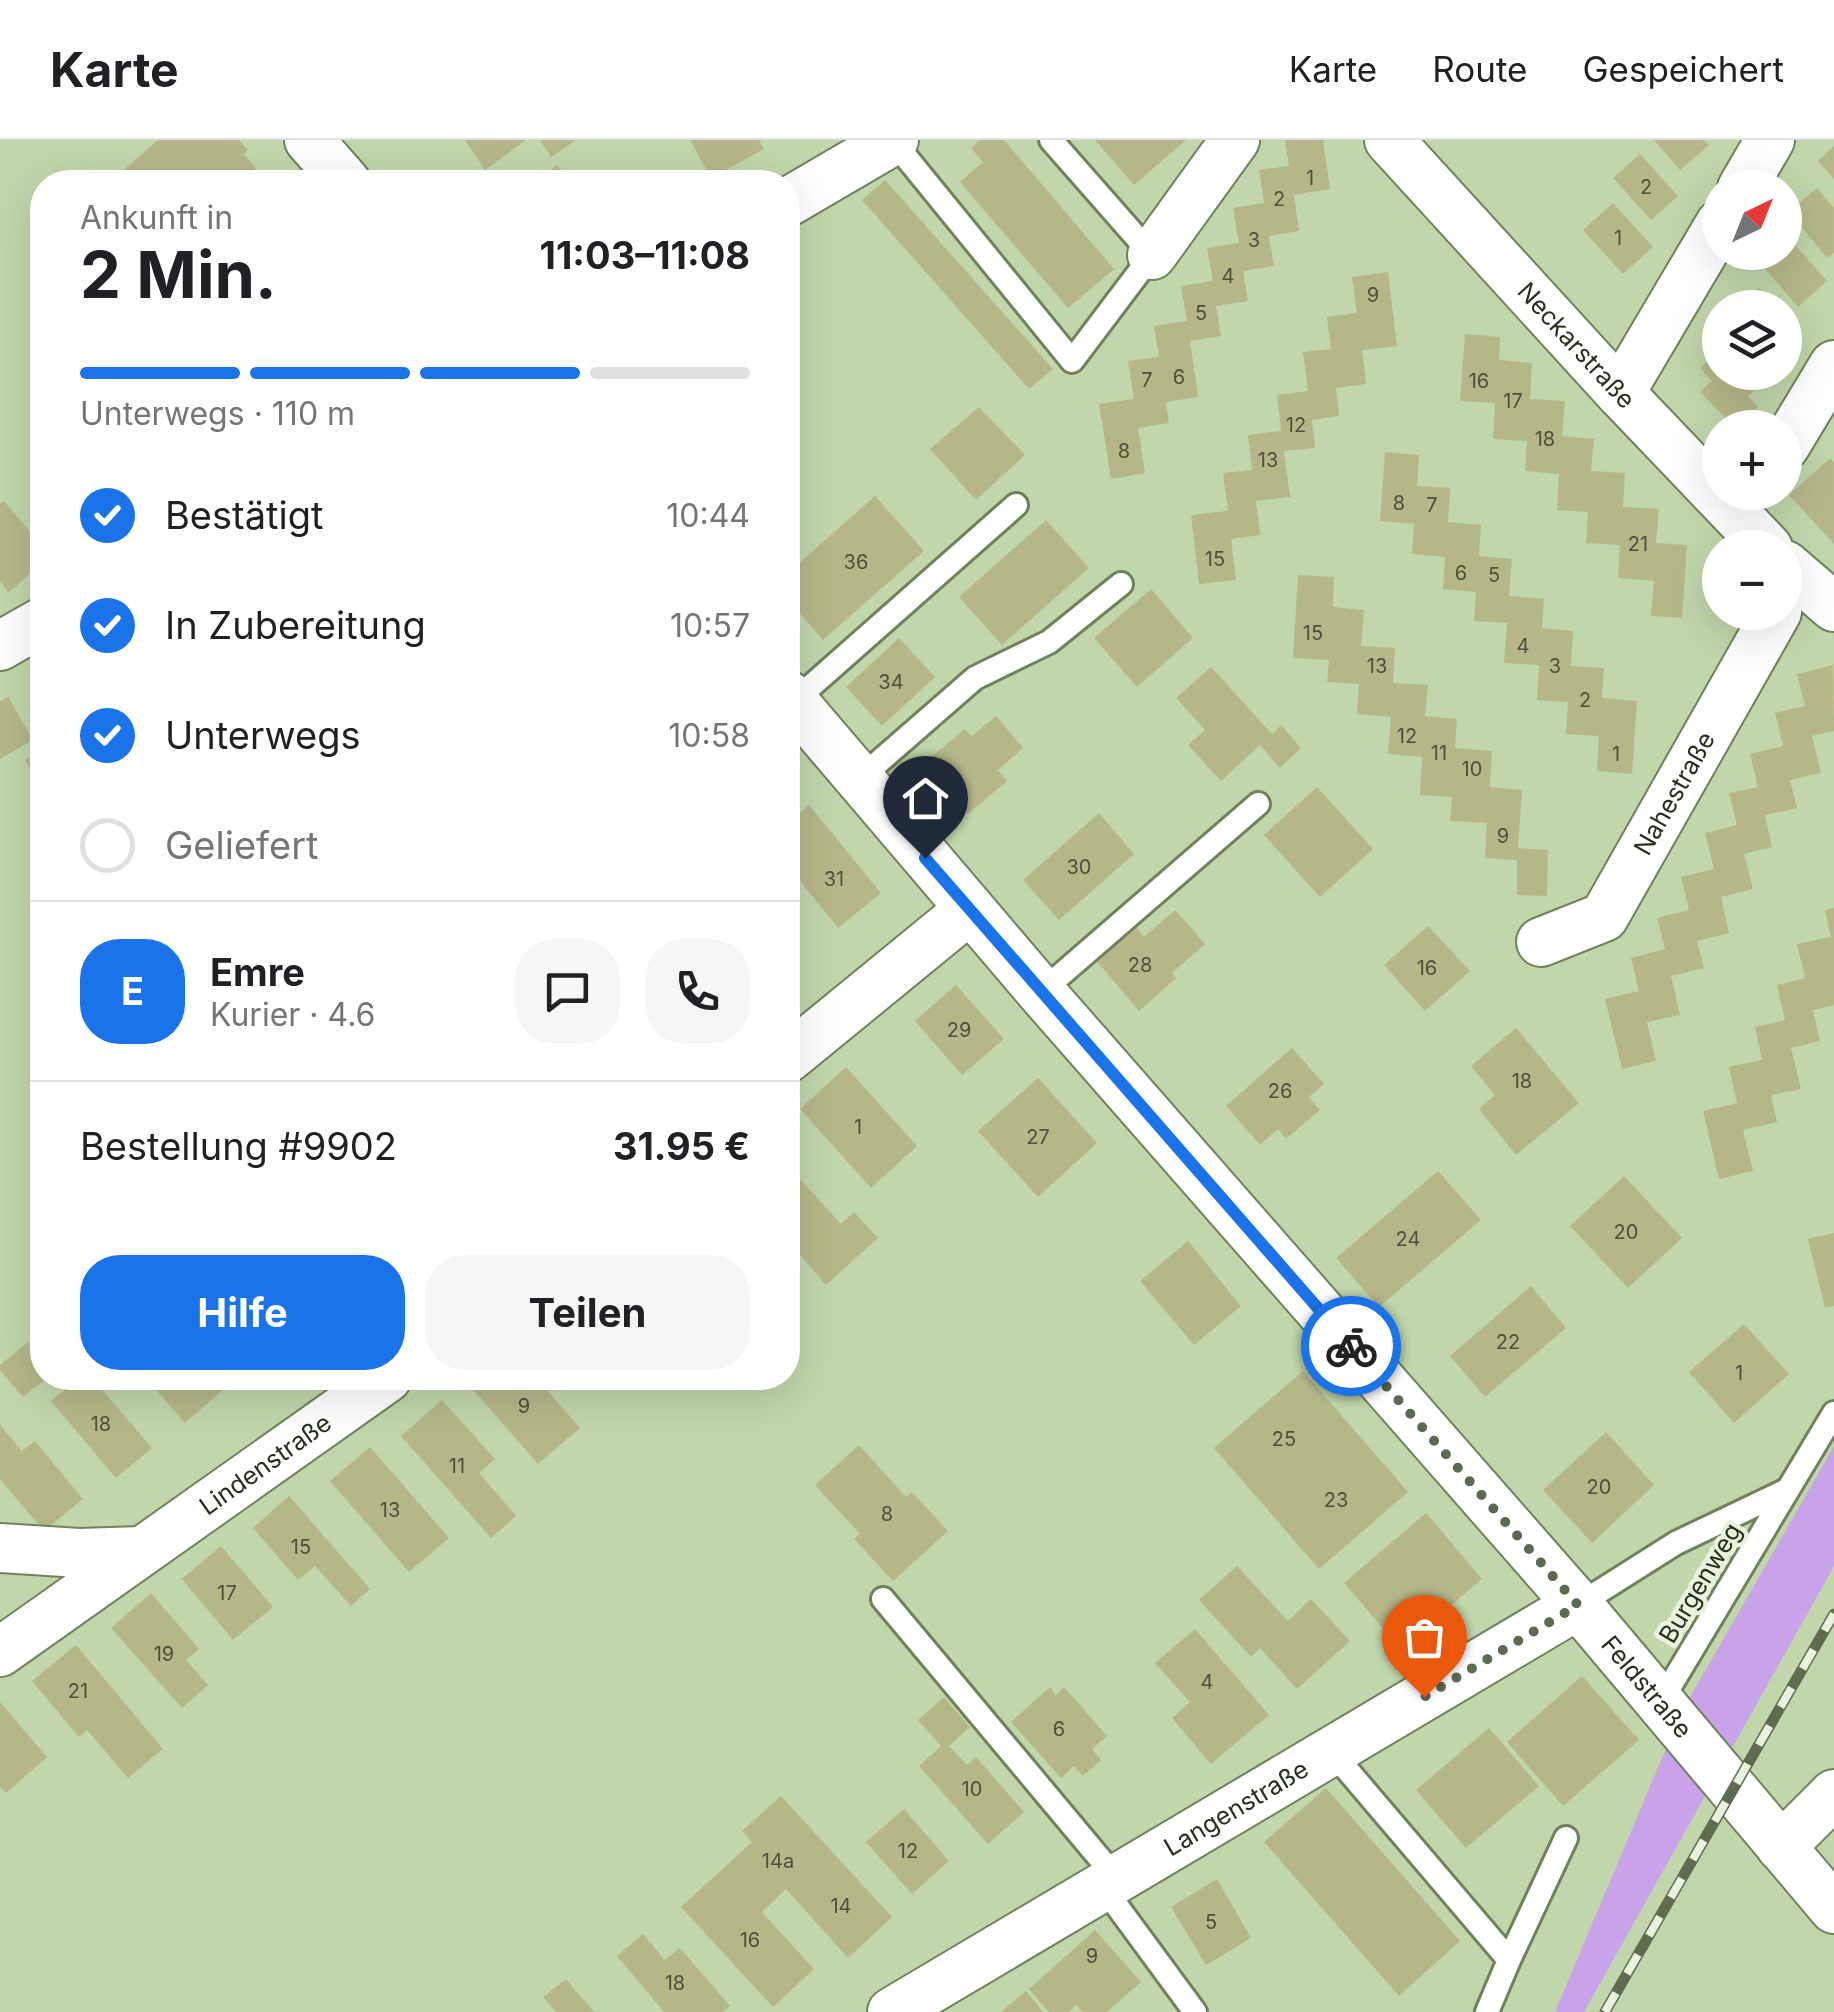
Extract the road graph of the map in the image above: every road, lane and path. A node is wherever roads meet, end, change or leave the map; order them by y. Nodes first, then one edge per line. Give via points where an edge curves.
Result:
1 (308, 140) edge
2 (893, 140) edge
3 (1051, 140) edge
4 (1235, 140) edge
5 (1389, 140) edge
6 (1770, 140) edge
7 (335, 170) edge
8 (1752, 170) edge
9 (800, 195) edge
10 (1702, 254) edge
11 (1152, 255) junction
12 (1834, 365) edge
13 (1620, 393) junction
14 (1802, 418) edge
15 (1016, 505) dead end
16 (1746, 530) edge
17 (1802, 582) edge
18 (1121, 584) dead end
19 (1834, 607) edge
20 (30, 629) edge
21 (1739, 630) edge
22 (0, 646) edge
23 (800, 690) edge
24 (800, 711) edge
25 (858, 780) junction
26 (1258, 804) dead end
27 (970, 909) junction
28 (1541, 942) dead end
29 (1041, 992) junction
30 (800, 1048) edge
31 (370, 1390) edge
32 (1834, 1413) edge
33 (1787, 1490) junction
34 (0, 1548) edge
35 (142, 1551) junction
36 (883, 1600) dead end
37 (1578, 1605) junction
38 (0, 1652) edge
39 (1660, 1704) junction
40 (1332, 1752) junction
41 (1834, 1794) edge
42 (1566, 1838) dead end
43 (1781, 1847) junction
44 (1110, 1883) junction
45 (1834, 1909) edge
46 (1509, 1960) junction
47 (892, 2012) edge
48 (1195, 2012) edge
49 (1487, 2012) edge

1 - 7 street
2 - 9 street
2 - 11 lane via 1072,361
3 - 11 lane
4 - 11 street
5 - 13 street, Neckarstraße
6 - 8 street
10 - 13 street
12 - 14 street
13 - 16 street, Neckarstraße
15 - 23 lane
17 - 19 street, Neckarstraße
18 - 25 lane via 1049,642 975,678
20 - 22 street
21 - 28 street, Nahestraße via 1604,916
24 - 25 street, Feldstraße
25 - 27 street, Feldstraße
26 - 29 lane
27 - 29 street, Feldstraße
27 - 30 street
29 - 37 street, Feldstraße
31 - 35 street, Lindenstraße
32 - 33 lane, Burgenweg
33 - 37 lane, Burgenweg via 1676,1543
33 - 39 lane, Burgenweg
34 - 35 street
35 - 38 street, Lindenstraße
36 - 44 lane
37 - 39 street, Feldstraße
37 - 40 street, Langenstraße
39 - 43 street, Feldstraße
40 - 44 street, Langenstraße
40 - 46 lane
41 - 43 street
42 - 46 lane
43 - 45 street, Feldstraße
44 - 47 street, Langenstraße
44 - 48 lane
46 - 49 lane

